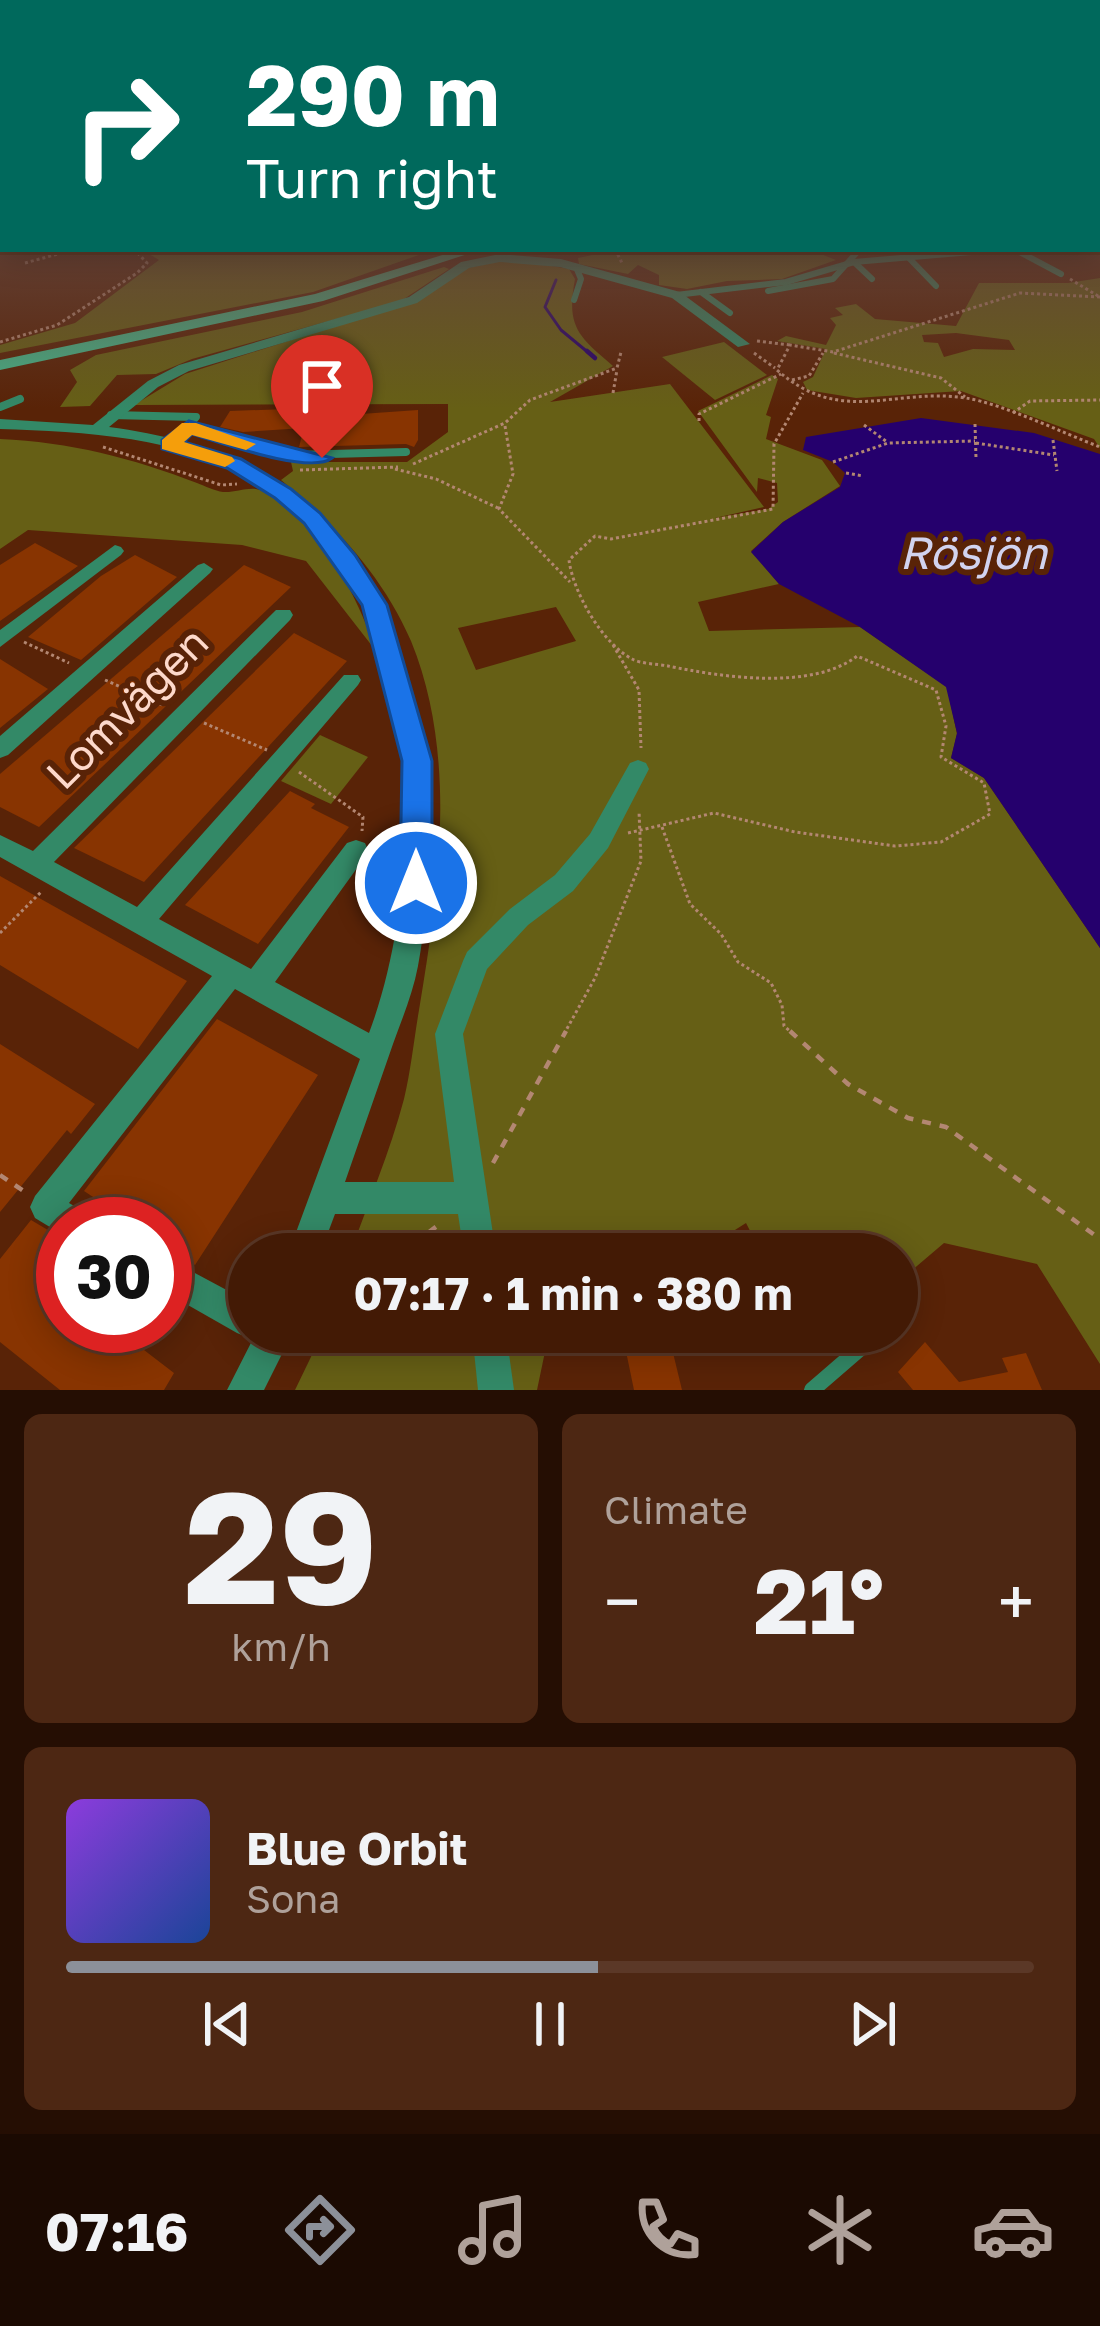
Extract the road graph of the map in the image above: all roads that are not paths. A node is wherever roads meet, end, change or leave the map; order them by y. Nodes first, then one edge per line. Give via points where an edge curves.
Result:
1 (380, 279) edge
2 (444, 279) edge
3 (581, 279) edge
4 (618, 279) edge
5 (801, 279) edge
6 (832, 279) edge
7 (930, 279) edge
8 (937, 286) dead end
9 (772, 288) junction
10 (701, 292) junction
11 (676, 295) junction
12 (574, 300) dead end
13 (730, 314) dead end
14 (738, 340) road end
15 (0, 365) edge
16 (20, 399) dead end
17 (0, 407) edge
18 (0, 424) edge
19 (189, 427) junction
20 (102, 430) junction
21 (170, 444) junction
22 (406, 452) dead end
23 (115, 551) dead end
24 (204, 569) dead end
25 (283, 615) dead end
26 (4, 637) edge
27 (351, 680) dead end
28 (0, 749) edge
29 (638, 770) road end
30 (0, 845) edge
31 (356, 850) road end
32 (47, 870) junction
33 (141, 922) junction
34 (244, 979) junction
35 (376, 1052) junction
36 (56, 1197) edge
37 (325, 1198) junction
38 (473, 1198) junction
39 (312, 1233) edge
40 (477, 1233) edge
41 (192, 1289) edge
42 (228, 1309) edge
43 (259, 1353) edge
44 (492, 1353) edge
45 (856, 1353) edge
46 (245, 1390) edge
47 (496, 1390) edge
48 (812, 1390) edge

1 - 15 main road
2 - 20 street via 413,300 184,368
3 - 12 lane
4 - 11 street
5 - 9 lane
6 - 9 lane
7 - 8 lane
9 - 10 lane
10 - 11 lane
10 - 13 lane
11 - 14 street
16 - 17 lane
18 - 20 street
19 - 20 lane via 196,417
19 - 21 lane
19 - 22 lane via 293,455
20 - 21 street
21 - 35 street via 234,464 283,494 347,560 374,605 417,761 416,883 404,970
23 - 26 street
24 - 28 street, Lomvägen
25 - 32 street, Lomvägen
27 - 33 street
29 - 38 street via 564,884 476,961 448,1034
30 - 32 street
31 - 34 street
32 - 33 street
33 - 34 street
34 - 35 street
34 - 36 street
35 - 37 street
37 - 38 street
37 - 39 street
38 - 40 street
41 - 42 street
43 - 46 street
44 - 47 street
45 - 48 lane

